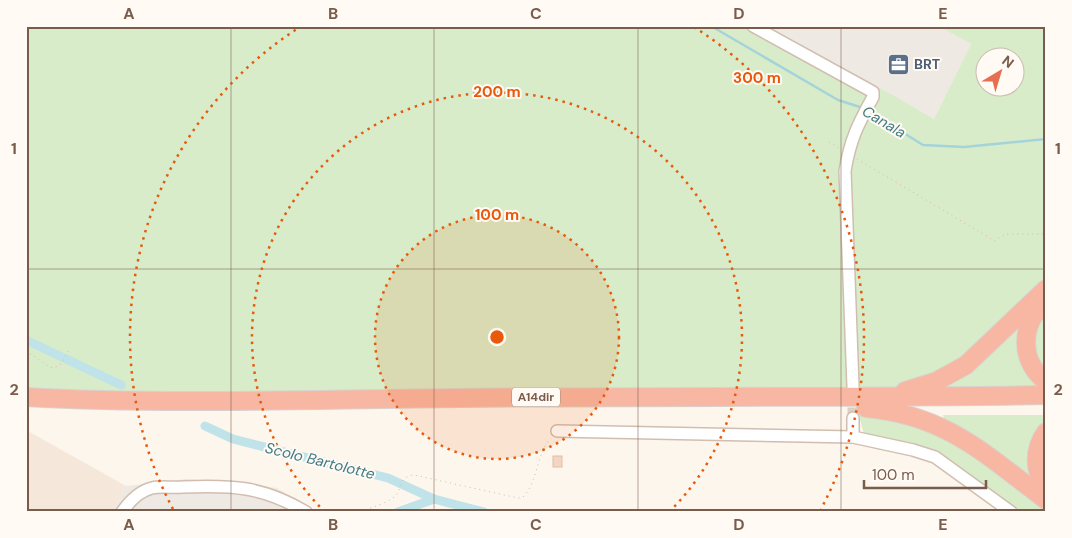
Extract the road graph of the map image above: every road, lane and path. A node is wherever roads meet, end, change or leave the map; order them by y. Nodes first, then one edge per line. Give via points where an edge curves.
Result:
1 (753, 26) edge
2 (829, 142) dead end
3 (848, 154) junction
4 (1046, 234) edge
5 (1046, 289) edge
6 (1046, 302) edge
7 (70, 348) dead end
8 (26, 351) edge
9 (1046, 381) edge
10 (853, 386) tunnel mouth
11 (1046, 395) edge
12 (26, 398) edge
13 (882, 398) junction
14 (1046, 407) edge
15 (26, 409) edge
16 (859, 413) junction
17 (557, 431) joint
18 (1046, 432) edge
19 (854, 437) junction
20 (1046, 487) edge
21 (1046, 500) edge
22 (122, 512) edge
23 (306, 512) edge
24 (361, 512) edge
25 (1011, 512) edge

1 - 3 street via 873,92 858,122
2 - 3 path
3 - 4 path via 995,241 1005,234
3 - 10 street via 845,171
5 - 13 highway via 957,371 925,386
6 - 9 highway via 1030,321 1026,342 1030,363
7 - 8 path via 54,368
11 - 13 highway, A14dir
12 - 13 highway, A14dir
14 - 16 highway, A14dir
15 - 16 highway, A14dir
16 - 19 street
16 - 21 highway via 910,415 948,430
17 - 19 street
17 - 24 path via 546,444 523,498 414,475 402,480 393,498
18 - 20 highway via 1038,446 1036,460
19 - 25 street via 936,457
22 - 23 street via 138,495 151,488 239,487 286,500

